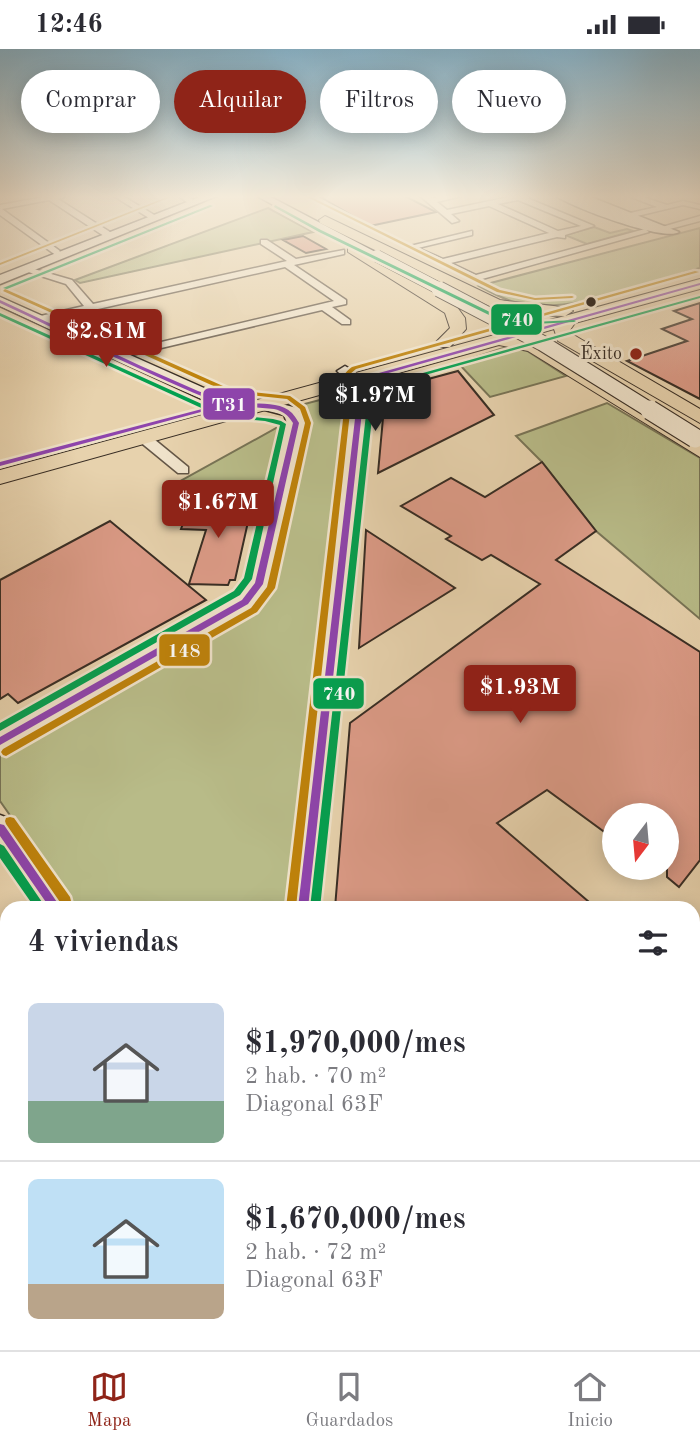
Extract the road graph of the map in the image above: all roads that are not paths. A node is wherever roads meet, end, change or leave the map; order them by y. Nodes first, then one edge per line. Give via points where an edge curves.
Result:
1 (50, 256) edge
2 (53, 256) edge
3 (281, 256) edge
4 (324, 256) edge
5 (363, 256) edge
6 (380, 256) edge
7 (393, 256) edge
8 (429, 256) edge
9 (469, 256) edge
10 (557, 256) edge
11 (443, 262) junction
12 (290, 263) junction
13 (6, 274) edge
14 (700, 275) edge
15 (700, 284) edge
16 (0, 301) edge
17 (324, 306) junction
18 (91, 308) junction
19 (567, 316) junction
20 (40, 319) junction
21 (346, 322) dead end
22 (500, 340) junction
23 (444, 343) junction
24 (119, 355) junction
25 (351, 375) junction
26 (227, 404) junction
27 (260, 407) junction
28 (700, 417) edge
29 (144, 438) junction
30 (699, 440) edge
31 (0, 464) edge
32 (183, 470) dead end
33 (0, 477) edge
34 (0, 741) edge
35 (0, 828) edge
36 (51, 901) edge
37 (304, 901) edge

1 - 13 street
2 - 13 street
3 - 12 street
4 - 12 street
5 - 23 main road via 451,310 458,329
6 - 30 street, bridge via 542,343
7 - 19 main road via 495,303
8 - 11 street
9 - 11 street
10 - 11 street via 475,278
12 - 17 street via 342,302
12 - 18 street
13 - 18 street via 69,282
14 - 19 main road
15 - 19 main road
16 - 20 street
17 - 21 street
17 - 24 street
18 - 20 street
19 - 22 main road
19 - 23 main road
19 - 28 main road via 564,337
20 - 24 street
22 - 25 main road
22 - 30 main road via 538,349
23 - 25 main road
24 - 26 street
25 - 26 main road
25 - 27 main road
25 - 37 street via 361,393 346,493
26 - 27 street
26 - 31 main road
27 - 29 main road
27 - 34 street via 290,412 296,423 259,584 245,602
29 - 32 street
29 - 33 main road
35 - 36 street

